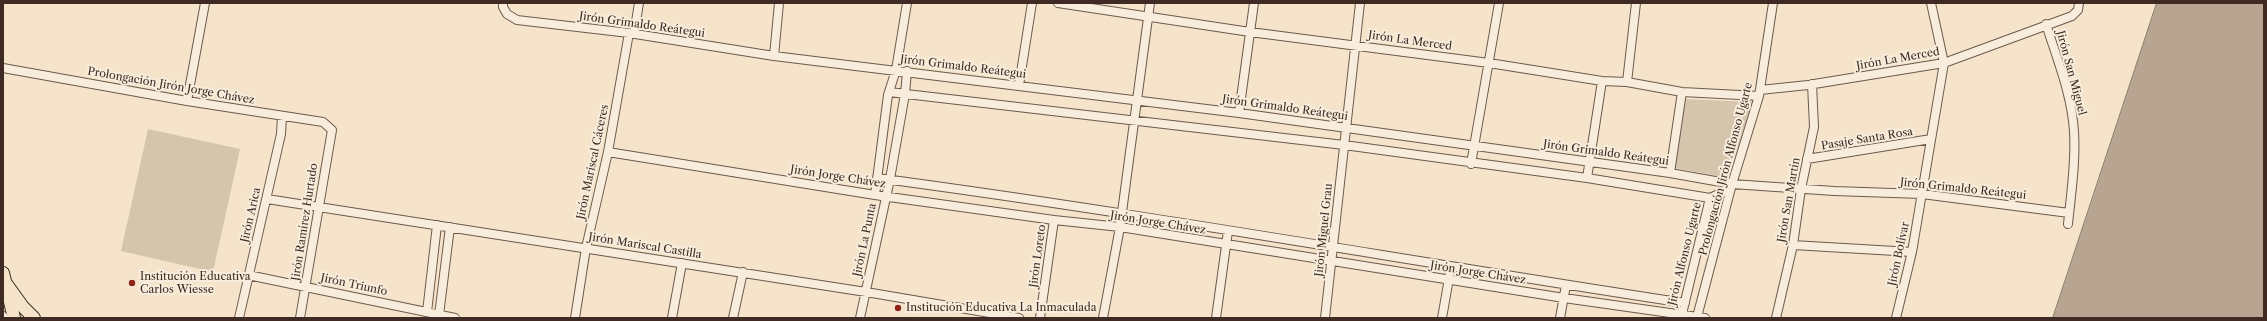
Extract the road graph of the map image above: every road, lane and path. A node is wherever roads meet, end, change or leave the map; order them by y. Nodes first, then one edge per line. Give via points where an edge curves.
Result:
1 (205, 3) edge
2 (639, 3) edge
3 (779, 3) edge
4 (907, 3) edge
5 (1032, 3) edge
6 (1058, 3) edge
7 (1150, 3) edge
8 (1254, 3) edge
9 (1360, 3) edge
10 (1499, 3) edge
11 (1636, 3) edge
12 (1773, 3) edge
13 (1931, 3) edge
14 (503, 5) edge
15 (2079, 7) edge
16 (1149, 16) junction
17 (2046, 24) junction
18 (1250, 32) junction
19 (632, 34) junction
20 (1354, 44) junction
21 (774, 56) junction
22 (1489, 63) junction
23 (1944, 63) junction
24 (3, 68) edge
25 (896, 70) junction
26 (907, 71) junction
27 (1602, 81) junction
28 (1627, 82) junction
29 (1812, 84) junction
30 (1018, 85) junction
31 (889, 92) junction
32 (1682, 92) junction
33 (1760, 93) junction
34 (905, 94) junction
35 (1137, 100) junction
36 (187, 101) junction
37 (1239, 113) junction
38 (282, 116) junction
39 (1134, 121) junction
40 (1345, 128) junction
41 (332, 130) joint
42 (1931, 139) junction
43 (1344, 145) junction
44 (1474, 146) junction
45 (608, 152) junction
46 (1807, 160) junction
47 (1590, 162) junction
48 (1470, 164) junction
49 (1670, 173) junction
50 (877, 178) junction
51 (1587, 178) junction
52 (890, 179) junction
53 (1732, 184) junction
54 (1801, 189) junction
55 (1922, 194) junction
56 (875, 195) junction
57 (886, 195) junction
58 (1710, 198) junction
59 (267, 199) junction
60 (318, 208) junction
61 (2069, 213) junction
62 (1122, 214) junction
63 (1054, 220) junction
64 (2068, 224) dead end
65 (437, 225) junction
66 (450, 227) junction
67 (1120, 227) junction
68 (1228, 231) junction
69 (1227, 245) junction
70 (1793, 245) junction
71 (1333, 246) junction
72 (586, 248) junction
73 (1912, 252) junction
74 (1332, 262) junction
75 (682, 263) junction
76 (1451, 267) junction
77 (743, 272) junction
78 (248, 275) junction
79 (4, 277) edge
80 (1449, 279) junction
81 (1566, 285) junction
82 (306, 287) junction
83 (866, 292) junction
84 (1564, 298) junction
85 (1685, 303) junction
86 (434, 315) edge
87 (988, 315) edge
88 (3, 316) edge
89 (1681, 316) edge
90 (1701, 317) edge
91 (5, 318) edge
92 (14, 318) edge
93 (22, 318) edge
94 (33, 318) edge
95 (239, 318) edge
96 (300, 318) edge
97 (455, 318) edge
98 (575, 318) edge
99 (672, 318) edge
100 (733, 318) edge
101 (860, 318) edge
102 (1019, 318) edge
103 (1040, 318) edge
104 (1103, 318) edge
105 (1216, 318) edge
106 (1325, 318) edge
107 (1442, 318) edge
108 (1560, 318) edge
109 (1776, 318) edge
110 (1896, 318) edge

1 - 36 street
2 - 19 street, Jirón Mariscal Cáceres
3 - 21 street
4 - 25 street, Jirón La Punta
5 - 30 street
6 - 16 street, Jirón La Merced
7 - 16 street
8 - 18 street
9 - 20 street, Jirón Miguel Grau
10 - 22 street
11 - 28 street
12 - 33 street, Prolongación Jirón Alfonso Ugarte
13 - 23 street
14 - 19 street, Jirón Grimaldo Reátegui via 507,14 517,20
15 - 17 street, Jirón La Merced via 2072,16
16 - 18 street, Jirón La Merced
16 - 35 street
17 - 23 street, Jirón La Merced
17 - 61 street, Jirón San Miguel via 2068,94 2074,131
18 - 20 street, Jirón La Merced
18 - 37 street
19 - 21 street, Jirón Grimaldo Reátegui
19 - 45 street, Jirón Mariscal Cáceres
20 - 22 street, Jirón La Merced
20 - 40 street, Jirón Miguel Grau
21 - 25 street, Jirón Grimaldo Reátegui
22 - 27 street, Jirón La Merced
22 - 44 street
23 - 29 street, Jirón La Merced
23 - 42 street, Jirón Bolívar
24 - 36 street, Prolongación Jirón Jorge Chávez
25 - 26 street, Jirón Grimaldo Reátegui
25 - 31 street, Jirón La Punta
26 - 30 street, Jirón Grimaldo Reátegui
26 - 34 street, Jirón La Punta
27 - 28 street, Jirón La Merced
27 - 47 street
28 - 32 street, Jirón La Merced
29 - 33 street, Jirón La Merced
29 - 46 street, Jirón San Martín via 1814,127
30 - 35 street, Jirón Grimaldo Reátegui
31 - 34 street
31 - 50 street, Jirón La Punta
32 - 33 street, Jirón La Merced
32 - 49 street
33 - 53 street, Prolongación Jirón Alfonso Ugarte
34 - 39 street
34 - 52 street, Jirón La Punta
35 - 37 street, Jirón Grimaldo Reátegui
35 - 39 street
36 - 38 street, Prolongación Jirón Jorge Chávez
37 - 40 street, Jirón Grimaldo Reátegui
38 - 41 street, Prolongación Jirón Jorge Chávez via 323,122
38 - 59 street, Jirón Arica via 281,134
39 - 43 street
39 - 62 street
40 - 43 street, Jirón Miguel Grau
40 - 44 street, Jirón Grimaldo Reátegui
41 - 60 street, Jirón Ramírez Hurtado
42 - 46 street, Pasaje Santa Rosa
42 - 55 street, Jirón Bolívar
43 - 48 street
43 - 71 street, Jirón Miguel Grau
44 - 47 street, Jirón Grimaldo Reátegui
44 - 48 street
45 - 56 street, Jirón Jorge Chávez
45 - 72 street, Jirón Mariscal Cáceres
46 - 54 street, Jirón San Martín
47 - 49 street, Jirón Grimaldo Reátegui
47 - 51 street
48 - 51 street
49 - 53 street, Jirón Grimaldo Reátegui
50 - 52 street, Jirón Jorge Chávez
50 - 56 street, Jirón La Punta
51 - 58 street
52 - 57 street, Jirón La Punta
52 - 62 street, Jirón Jorge Chávez
53 - 54 street, Jirón Grimaldo Reátegui
53 - 58 street, Jirón Alfonso Ugarte via 1727,190
53 - 90 street, Prolongación Jirón Alfonso Ugarte
54 - 55 street, Jirón Grimaldo Reátegui
54 - 70 street, Jirón San Martín
55 - 61 street, Jirón Grimaldo Reátegui
55 - 73 street, Jirón Bolívar
56 - 57 street, Jirón Jorge Chávez
57 - 63 street, Jirón Jorge Chávez
57 - 83 street, Jirón La Punta
58 - 85 street, Jirón Alfonso Ugarte
59 - 60 street, Jirón Mariscal Castilla
59 - 78 street, Jirón Arica
60 - 65 street, Jirón Mariscal Castilla
60 - 82 street, Jirón Ramírez Hurtado
61 - 64 street, Jirón San Miguel
62 - 67 street
62 - 68 street, Jirón Jorge Chávez
63 - 67 street, Jirón Jorge Chávez
63 - 103 street, Jirón Loreto
65 - 66 street, Jirón Mariscal Castilla
65 - 86 street
66 - 72 street, Jirón Mariscal Castilla
66 - 86 street
67 - 69 street, Jirón Jorge Chávez
67 - 104 street
68 - 69 street
68 - 71 street, Jirón Jorge Chávez
69 - 74 street, Jirón Jorge Chávez
69 - 105 street
70 - 73 street
70 - 109 street, Jirón San Martín
71 - 74 street, Jirón Miguel Grau
71 - 76 street, Jirón Jorge Chávez
72 - 75 street, Jirón Mariscal Castilla
72 - 98 street, Jirón Mariscal Cáceres
73 - 110 street, Jirón Bolívar
74 - 80 street, Jirón Jorge Chávez
74 - 106 street, Jirón Miguel Grau
75 - 77 street, Jirón Mariscal Castilla
75 - 99 street
76 - 80 street
76 - 81 street, Jirón Jorge Chávez
77 - 83 street, Jirón Mariscal Castilla
77 - 100 street
78 - 82 street, Jirón Triunfo
78 - 95 street, Jirón Arica
79 - 92 highway
79 - 94 highway
80 - 84 street, Jirón Jorge Chávez
80 - 107 street
81 - 84 street
81 - 85 street, Jirón Jorge Chávez
82 - 86 street, Jirón Triunfo
82 - 96 street, Jirón Ramírez Hurtado
83 - 87 street, Jirón Mariscal Castilla
83 - 101 street, Jirón La Punta
84 - 89 street, Jirón Jorge Chávez
84 - 108 street
85 - 89 street, Jirón Alfonso Ugarte
86 - 97 street, Jirón Triunfo
87 - 102 street, Jirón Mariscal Castilla
88 - 91 street
89 - 90 street, Jirón Jorge Chávez
93 - 94 highway

